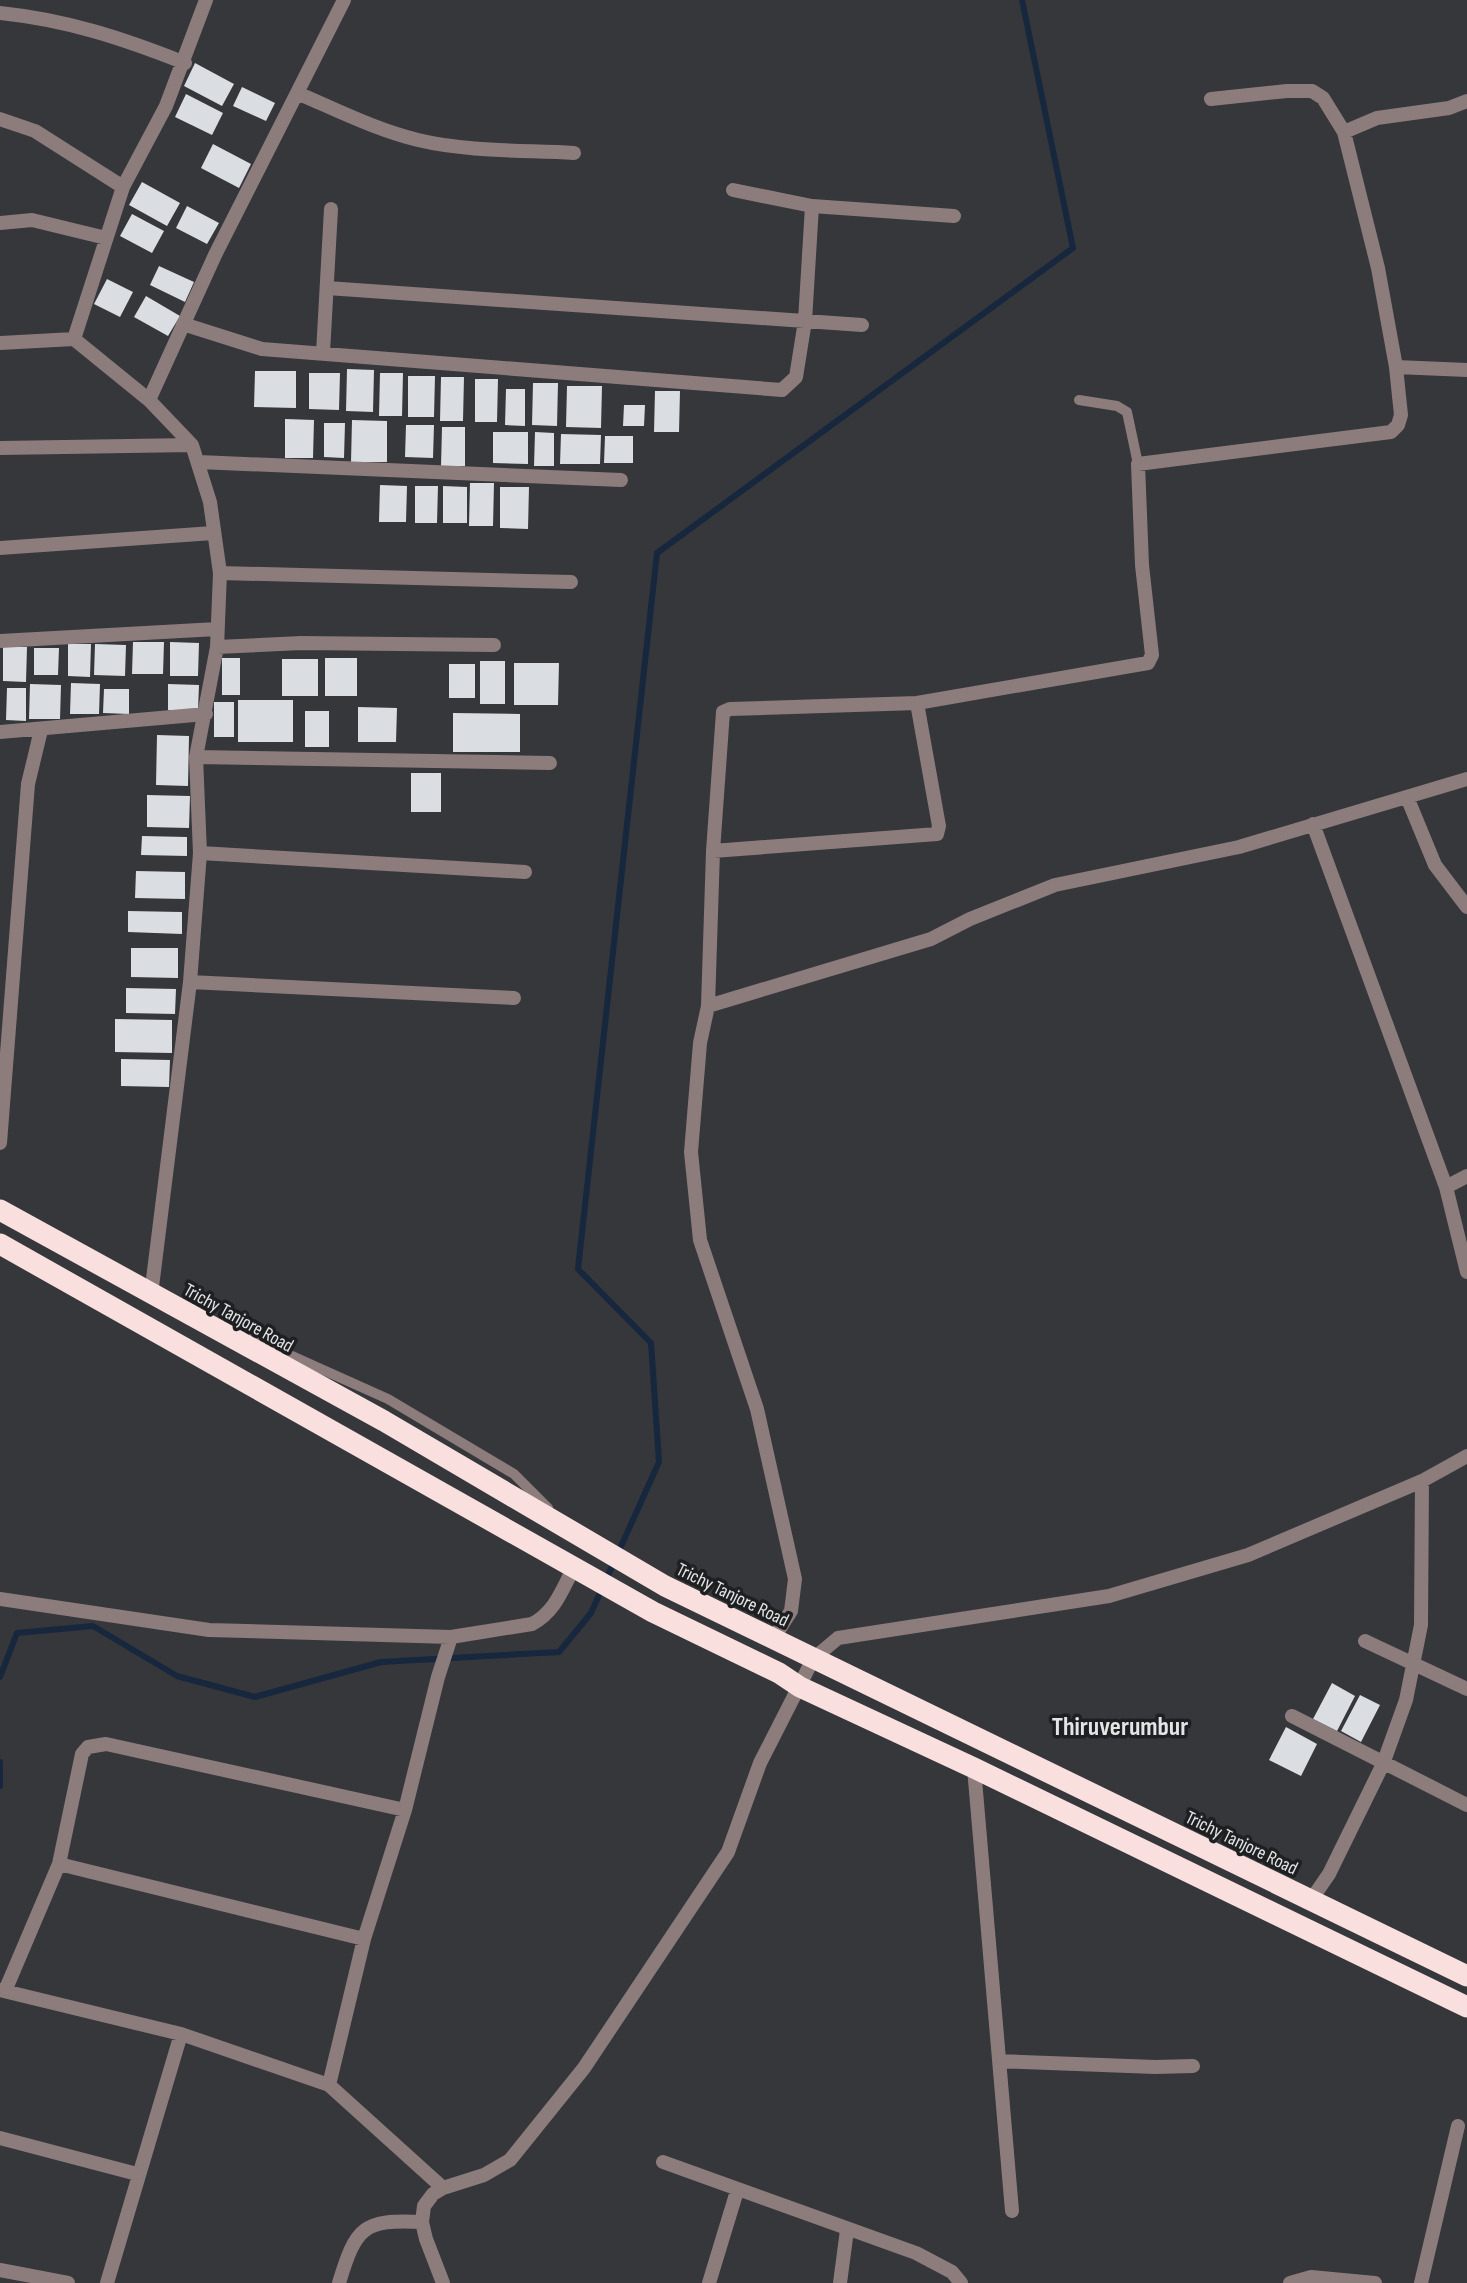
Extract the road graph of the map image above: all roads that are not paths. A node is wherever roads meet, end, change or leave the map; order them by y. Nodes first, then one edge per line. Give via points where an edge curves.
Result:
1 (206, 0) edge
2 (344, 0) edge
3 (0, 13) edge
4 (185, 64) junction
5 (297, 93) junction
6 (1211, 99) dead end
7 (1467, 101) edge
8 (0, 119) edge
9 (1344, 132) junction
10 (574, 153) dead end
11 (123, 187) junction
12 (733, 190) dead end
13 (812, 206) junction
14 (331, 209) dead end
15 (954, 216) dead end
16 (0, 223) edge
17 (106, 238) junction
18 (327, 288) junction
19 (805, 321) junction
20 (183, 324) junction
21 (862, 325) dead end
22 (74, 340) junction
23 (0, 343) edge
24 (323, 354) junction
25 (1396, 367) junction
26 (1467, 370) edge
27 (149, 400) junction
28 (1079, 400) dead end
29 (192, 445) junction
30 (0, 448) edge
31 (199, 462) junction
32 (1138, 464) junction
33 (621, 480) dead end
34 (213, 533) junction
35 (0, 548) edge
36 (220, 573) junction
37 (571, 582) dead end
38 (217, 629) junction
39 (0, 641) edge
40 (494, 645) dead end
41 (217, 647) junction
42 (917, 703) junction
43 (206, 714) junction
44 (41, 730) junction
45 (0, 732) edge
46 (196, 757) junction
47 (550, 763) dead end
48 (1467, 779) edge
49 (1407, 797) junction
50 (1313, 824) junction
51 (712, 851) junction
52 (200, 853) junction
53 (525, 872) dead end
54 (1467, 906) edge
55 (190, 982) junction
56 (514, 998) dead end
57 (708, 1006) junction
58 (0, 1143) edge
59 (1467, 1177) edge
60 (1446, 1187) junction
61 (0, 1210) edge
62 (0, 1244) edge
63 (1467, 1272) edge
64 (152, 1295) junction
65 (1467, 1456) edge
66 (1422, 1482) junction
67 (577, 1569) junction
68 (0, 1599) edge
69 (773, 1639) junction
70 (1365, 1641) dead end
71 (449, 1643) junction
72 (813, 1659) junction
73 (1415, 1664) junction
74 (800, 1687) junction
75 (1467, 1689) edge
76 (1292, 1716) dead end
77 (1383, 1764) junction
78 (974, 1768) junction
79 (1467, 1805) edge
80 (404, 1810) junction
81 (59, 1864) junction
82 (1311, 1900) junction
83 (364, 1939) junction
84 (1467, 1976) edge
85 (3, 1991) edge
86 (1467, 2007) edge
87 (180, 2034) junction
88 (999, 2061) junction
89 (1193, 2066) dead end
90 (329, 2085) junction
91 (1458, 2126) dead end
92 (0, 2138) edge
93 (663, 2162) dead end
94 (137, 2174) junction
95 (443, 2188) junction
96 (737, 2191) junction
97 (1012, 2211) dead end
98 (422, 2222) junction
99 (848, 2230) junction
100 (0, 2270) edge
101 (68, 2283) edge
102 (107, 2283) edge
103 (340, 2283) edge
104 (443, 2283) edge
105 (709, 2283) edge
106 (840, 2283) edge
107 (961, 2283) edge
108 (1290, 2283) edge
109 (1375, 2283) edge
110 (1421, 2283) edge

1 - 4 street
2 - 5 street
3 - 4 street via 51,18 121,38
4 - 11 street
5 - 10 street via 416,140
5 - 20 street
6 - 9 street via 1312,91 1324,98
7 - 9 street via 1449,108 1377,118
8 - 11 street via 35,131
9 - 25 street via 1378,268
11 - 17 street
12 - 13 street
13 - 15 street
13 - 19 street
14 - 18 street
16 - 17 street via 32,220
17 - 22 street
18 - 19 street
18 - 24 street
19 - 21 street
19 - 24 street via 796,377 790,385 771,391
20 - 24 street via 262,349
20 - 27 street
22 - 23 street
22 - 27 street
25 - 26 street
25 - 32 street via 1401,415 1391,432
27 - 29 street
28 - 32 lane via 1128,412
29 - 30 street
29 - 31 street
31 - 33 street
31 - 34 street
32 - 42 street via 1151,661
34 - 35 street
34 - 36 street
36 - 37 street
36 - 38 street
38 - 39 street
38 - 41 street
40 - 41 street
41 - 43 street
42 - 51 street via 723,712
42 - 51 street via 939,826 936,834
43 - 44 street
43 - 46 street
44 - 45 street
44 - 58 street via 28,784
46 - 47 street
46 - 52 street
48 - 49 street
49 - 50 street
49 - 54 street via 1436,865
50 - 57 street via 1240,847 1055,885 931,939
50 - 60 street
51 - 57 street
52 - 53 street
52 - 55 street
55 - 56 street
55 - 64 street
57 - 69 street via 700,1043 691,1152 700,1240 757,1409 796,1579 792,1611
59 - 60 street
60 - 63 street
61 - 64 highway, Trichy Tanjore Road
62 - 67 highway
64 - 69 highway, Trichy Tanjore Road via 384,1421 665,1586
65 - 66 street
66 - 72 street via 1248,1555 1109,1596 838,1638
66 - 73 street via 1421,1625
67 - 71 street via 544,1618
67 - 74 highway
68 - 71 street via 209,1630
69 - 72 highway, Trichy Tanjore Road
70 - 73 street
71 - 80 street
72 - 74 street
72 - 82 highway, Trichy Tanjore Road
73 - 75 street
73 - 77 street
74 - 78 highway
74 - 95 street via 760,1763 728,1852 584,2068 510,2160 484,2175
76 - 77 street
77 - 79 street
77 - 82 street
78 - 86 highway
78 - 88 street
80 - 81 street via 97,1745 82,1754
80 - 83 street
81 - 83 street
81 - 85 street
82 - 84 highway, Trichy Tanjore Road
83 - 90 street
85 - 87 street
87 - 90 street
87 - 94 street
88 - 89 street
88 - 97 street
90 - 95 street
91 - 110 street
92 - 94 street
93 - 96 street
94 - 102 street
95 - 98 street via 424,2206
96 - 99 street
96 - 105 street
98 - 103 street via 388,2220 367,2228 351,2245
98 - 104 street
99 - 106 street
99 - 107 street via 935,2261
100 - 101 street
108 - 109 street via 1311,2277

